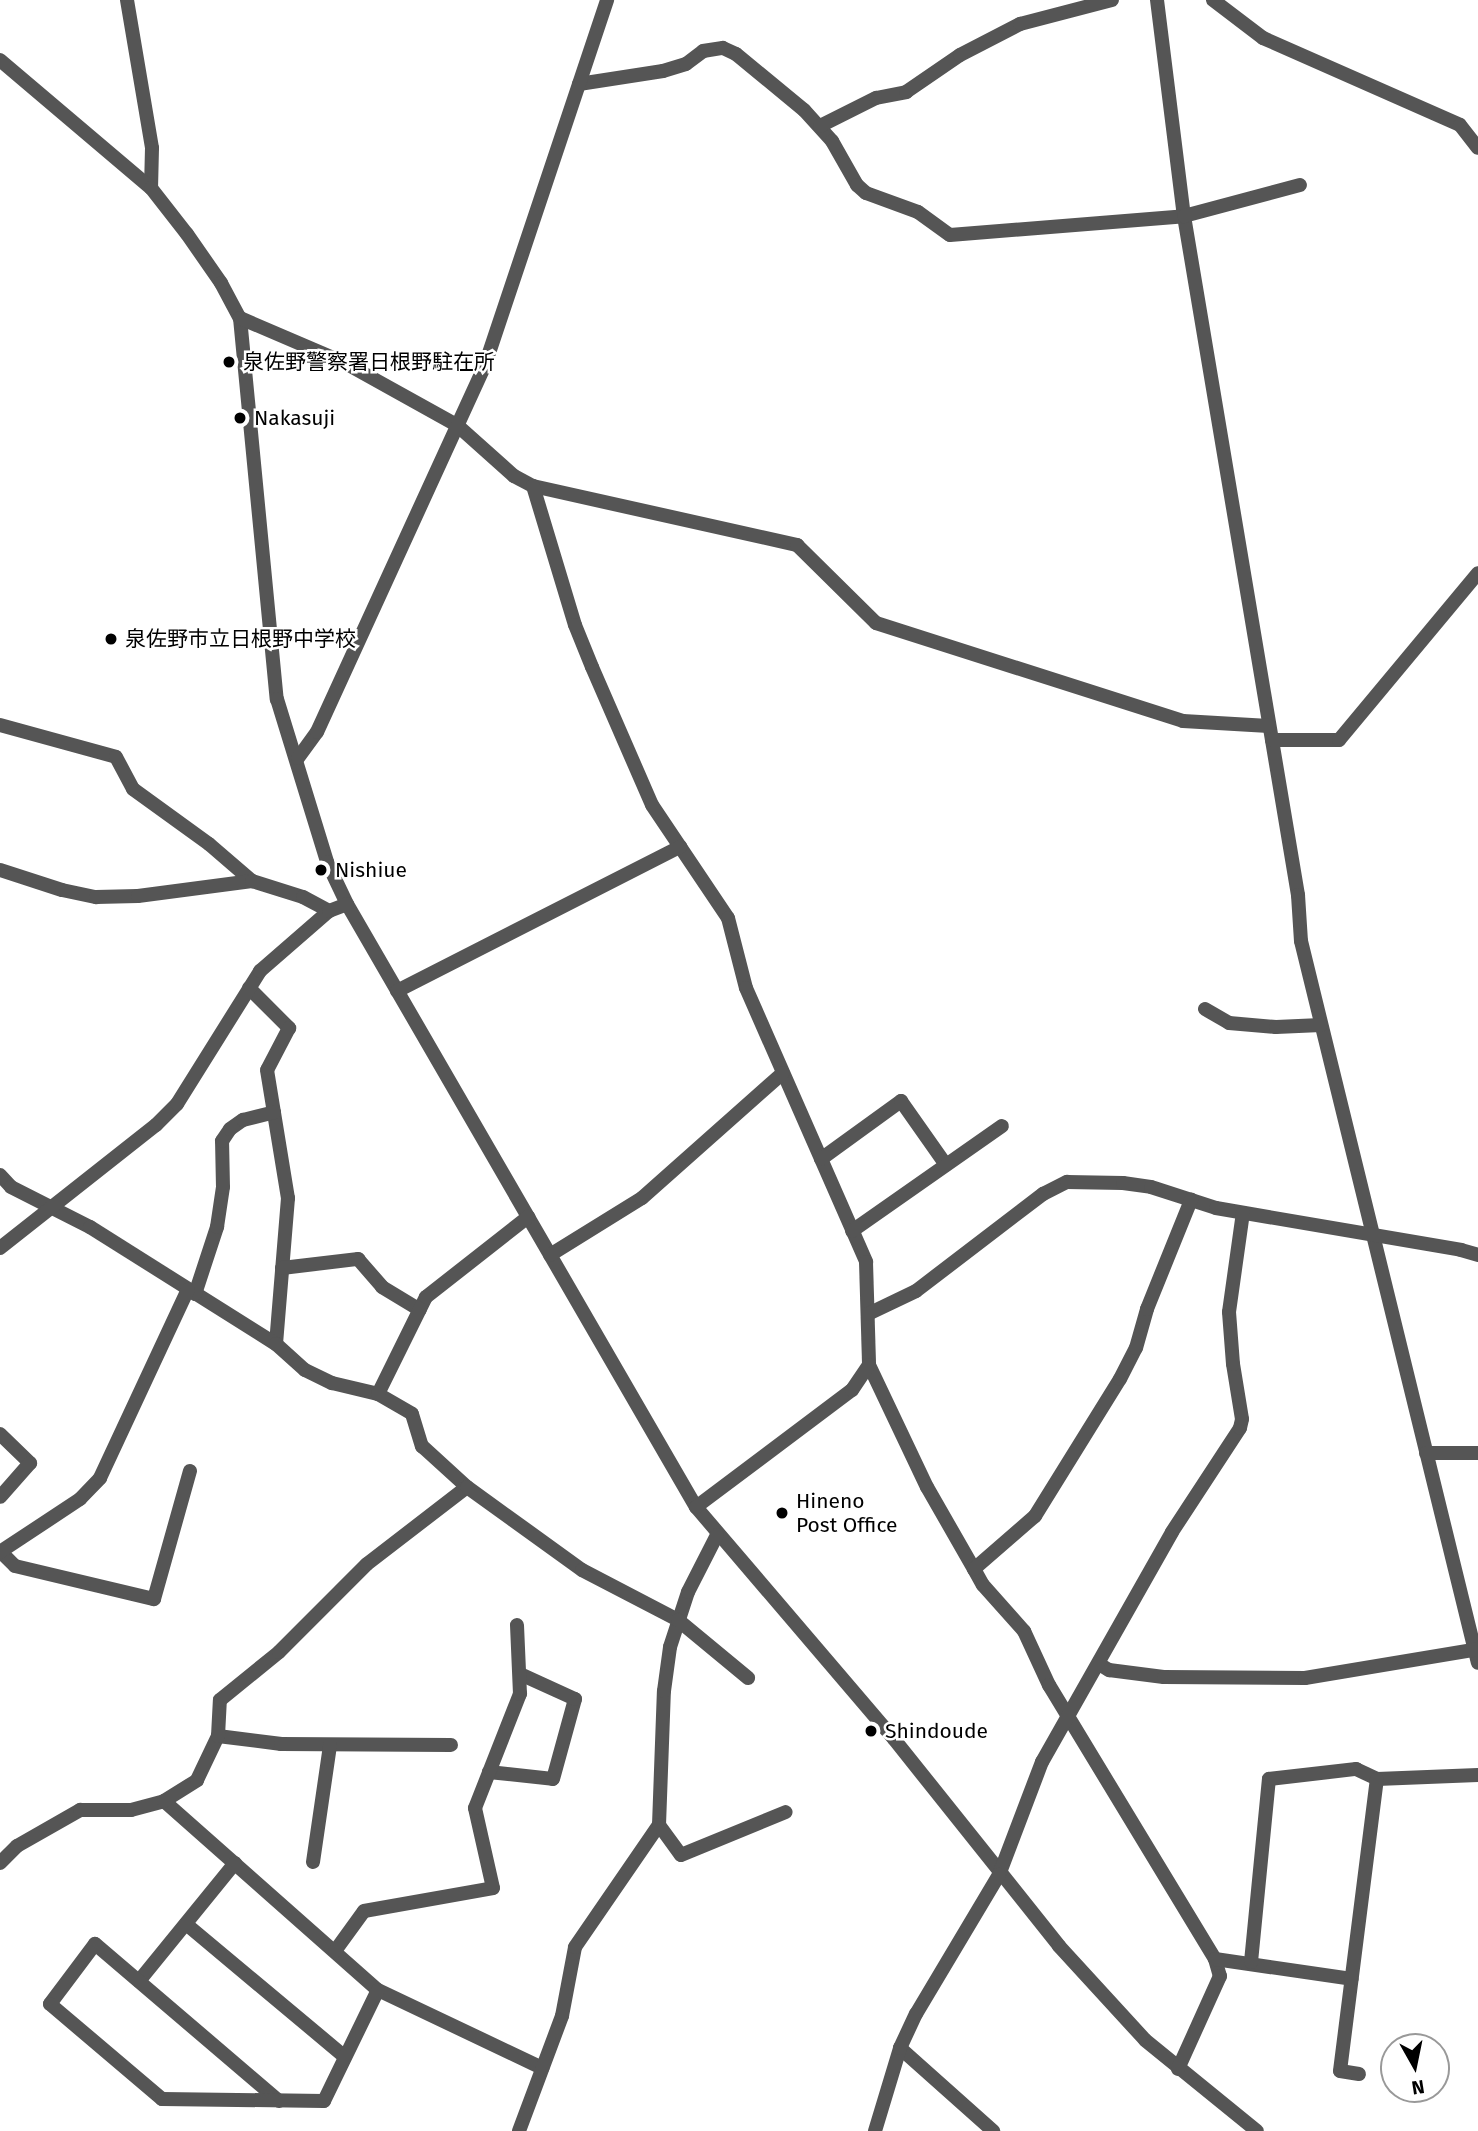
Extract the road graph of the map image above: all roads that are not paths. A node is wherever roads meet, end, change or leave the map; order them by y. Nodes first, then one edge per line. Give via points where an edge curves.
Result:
1 (127, 0) edge
2 (607, 0) edge
3 (1112, 0) edge
4 (1157, 0) edge
5 (1213, 0) edge
6 (0, 60) edge
7 (579, 84) junction
8 (820, 126) junction
9 (1478, 148) edge
10 (1300, 185) dead end
11 (151, 188) junction
12 (1184, 216) junction
13 (240, 318) junction
14 (458, 426) junction
15 (533, 486) junction
16 (1478, 573) edge
17 (0, 725) edge
18 (1271, 733) junction
19 (298, 758) junction
20 (680, 847) junction
21 (0, 870) edge
22 (252, 881) junction
23 (347, 904) junction
24 (329, 911) junction
25 (249, 988) junction
26 (397, 991) junction
27 (1205, 1009) dead end
28 (1321, 1025) junction
29 (783, 1073) junction
30 (274, 1112) junction
31 (1002, 1126) dead end
32 (821, 1159) junction
33 (946, 1165) junction
34 (0, 1175) edge
35 (5, 1187) edge
36 (1191, 1200) junction
37 (48, 1209) junction
38 (1242, 1213) junction
39 (528, 1217) junction
40 (852, 1231) junction
41 (1371, 1234) junction
42 (0, 1248) edge
43 (550, 1255) junction
44 (1478, 1255) edge
45 (282, 1268) junction
46 (192, 1292) junction
47 (420, 1310) junction
48 (868, 1314) junction
49 (276, 1344) junction
50 (869, 1365) junction
51 (378, 1394) junction
52 (0, 1434) edge
53 (1426, 1452) junction
54 (1478, 1453) edge
55 (190, 1471) dead end
56 (467, 1487) junction
57 (0, 1497) edge
58 (696, 1507) junction
59 (717, 1535) junction
60 (0, 1551) edge
61 (974, 1569) junction
62 (678, 1620) junction
63 (517, 1625) dead end
64 (1477, 1654) edge
65 (1099, 1664) junction
66 (520, 1674) junction
67 (748, 1678) dead end
68 (1070, 1717) junction
69 (218, 1737) junction
70 (330, 1745) junction
71 (452, 1745) dead end
72 (489, 1772) junction
73 (1478, 1775) edge
74 (1377, 1779) junction
75 (164, 1801) junction
76 (786, 1812) dead end
77 (659, 1825) junction
78 (313, 1862) dead end
79 (0, 1863) edge
80 (235, 1863) junction
81 (999, 1875) junction
82 (186, 1924) junction
83 (335, 1951) junction
84 (1215, 1959) junction
85 (1251, 1962) junction
86 (1352, 1979) junction
87 (139, 1981) junction
88 (378, 1990) junction
89 (900, 2048) junction
90 (345, 2057) junction
91 (542, 2068) junction
92 (1178, 2069) junction
93 (1360, 2074) dead end
94 (279, 2101) junction
95 (519, 2131) edge
96 (875, 2131) edge
97 (993, 2131) edge
98 (1257, 2131) edge

1 - 11 street via 152,148
2 - 7 street
3 - 8 street via 1020,24 960,55 906,92 876,98
4 - 12 street
5 - 9 street via 1264,38 1460,125
6 - 11 street
7 - 8 street via 663,71 686,64 704,51 723,48
7 - 14 street via 484,368
8 - 12 street via 866,193 918,212 950,235
10 - 12 street
11 - 13 street via 214,273
12 - 18 street
13 - 14 street via 345,363
13 - 19 street via 277,699
14 - 15 street via 514,477
14 - 19 street via 317,732
15 - 18 street via 797,545 876,623 1182,721
15 - 20 street via 575,625 652,804
16 - 18 street via 1339,740
17 - 22 street via 116,757 133,789
18 - 28 street via 1298,895 1301,941
19 - 23 street via 327,862
20 - 26 street
20 - 29 street via 728,918 746,988
21 - 22 street via 96,897
22 - 24 street via 303,897
23 - 24 street
23 - 26 street
24 - 25 street via 260,971
25 - 30 street via 289,1028 267,1070
25 - 37 street via 177,1104
26 - 39 street
27 - 28 street via 1229,1023
28 - 41 street
29 - 32 street
29 - 43 street via 642,1198
30 - 45 street via 288,1198
30 - 46 street via 243,1120 222,1141 223,1186 217,1227
31 - 33 street
32 - 33 street via 901,1101
32 - 40 street
33 - 40 street
34 - 35 street
35 - 37 street
36 - 38 street
36 - 48 street via 1123,1183 1067,1182 1042,1194 916,1291
36 - 61 street via 1120,1379 1035,1516
37 - 42 street
37 - 46 street via 90,1227
38 - 41 street
38 - 65 street via 1229,1312 1240,1428 1172,1532
39 - 43 street
39 - 47 street via 426,1297
40 - 48 street via 866,1262
41 - 44 street
41 - 53 street
43 - 58 street
45 - 47 street via 358,1259 382,1287
45 - 49 street
46 - 49 street
46 - 60 street via 100,1478 80,1499
47 - 51 street
48 - 50 street
49 - 51 street via 305,1370
50 - 58 street via 852,1390
50 - 61 street via 927,1487
51 - 56 street via 412,1414 422,1446
52 - 57 street via 30,1464
53 - 54 street
53 - 64 street
55 - 60 street via 154,1599 15,1566
56 - 62 street via 582,1570
56 - 69 street via 367,1564 279,1652 220,1700
58 - 59 street
59 - 62 street
59 - 81 street via 894,1740
61 - 68 street via 1024,1631
62 - 67 street
62 - 77 street via 664,1691
63 - 66 street
64 - 65 street via 1305,1678 1164,1677 1109,1670
65 - 68 street
66 - 72 street via 520,1694
66 - 72 street via 575,1699 553,1779
68 - 81 street via 1042,1762
68 - 84 street
69 - 70 street
69 - 75 street via 197,1780
70 - 71 street
70 - 78 street
72 - 83 street via 475,1808 493,1888 364,1911
73 - 74 street
74 - 85 street via 1356,1769 1269,1779
74 - 86 street
75 - 79 street via 131,1810 80,1810 17,1846
75 - 80 street
76 - 77 street via 681,1856
77 - 91 street via 575,1947 562,2015
80 - 82 street
80 - 83 street
81 - 89 street
81 - 92 street via 1108,2001
82 - 87 street
82 - 90 street
83 - 88 street
84 - 85 street
84 - 92 street via 1220,1976
85 - 86 street
86 - 93 street via 1340,2071
87 - 94 street
87 - 94 street via 95,1944 50,2004 162,2099
88 - 90 street
88 - 91 street
89 - 96 street
89 - 97 street
90 - 94 street via 324,2101
91 - 95 street
92 - 98 street

